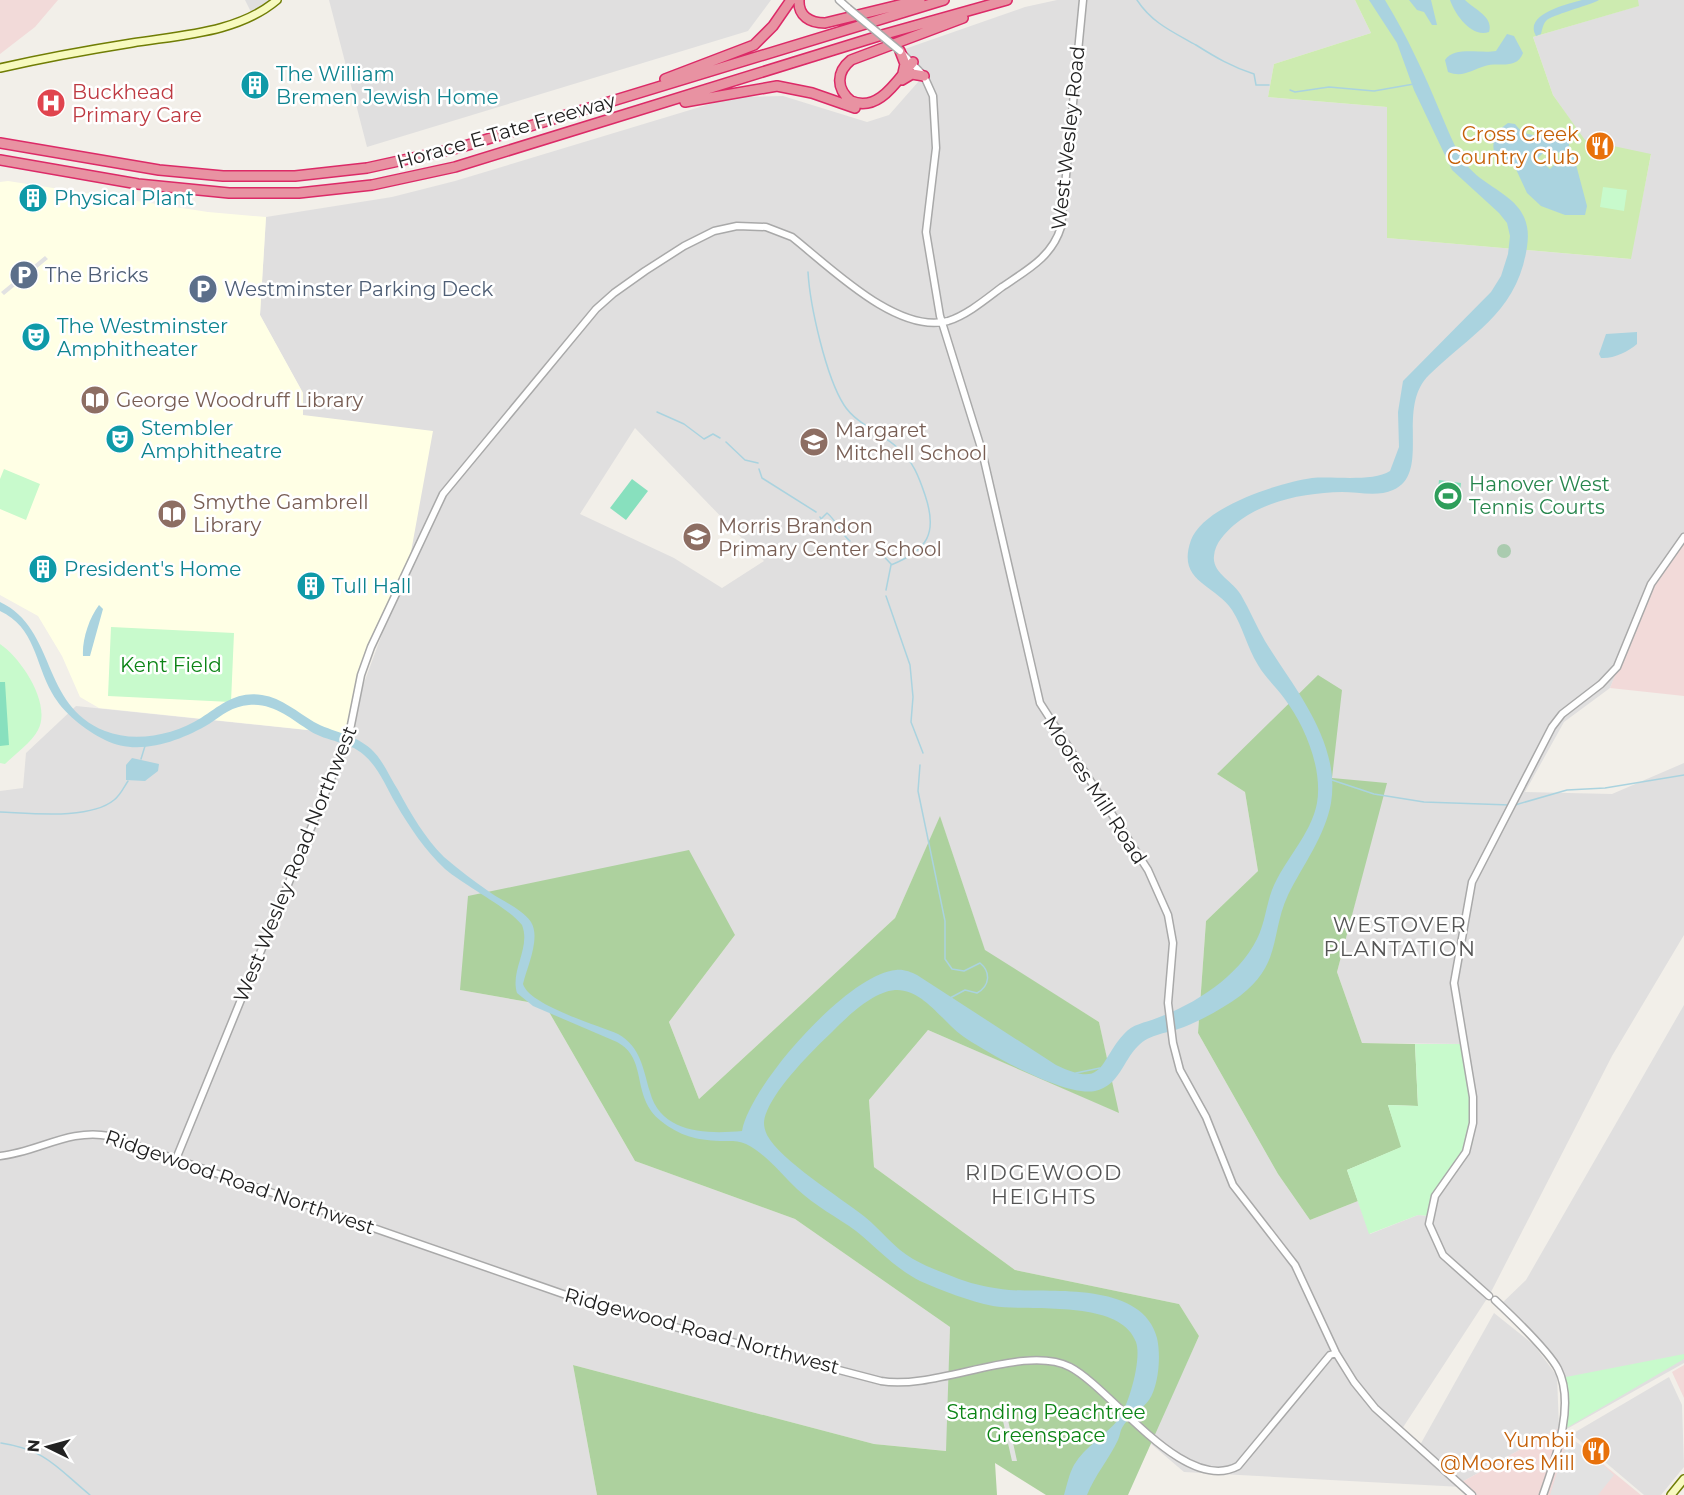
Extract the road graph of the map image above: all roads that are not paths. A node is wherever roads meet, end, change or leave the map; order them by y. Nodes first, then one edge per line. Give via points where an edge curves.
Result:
1 (277, 0) edge
2 (791, 0) edge
3 (799, 0) edge
4 (839, 0) edge
5 (920, 0) edge
6 (944, 0) edge
7 (1007, 0) edge
8 (1083, 0) edge
9 (995, 3) junction
10 (900, 51) junction
11 (914, 63) junction
12 (0, 68) edge
13 (924, 76) junction
14 (902, 78) junction
15 (629, 94) junction
16 (656, 107) junction
17 (0, 143) edge
18 (0, 160) edge
19 (941, 322) junction
20 (1684, 537) edge
21 (0, 1156) edge
22 (176, 1159) junction
23 (1336, 1353) junction
24 (1174, 1464) dead end
25 (1181, 1468) dead end
26 (1684, 1479) edge
27 (1472, 1495) edge
28 (1543, 1495) edge
29 (1671, 1495) edge

1 - 12 main road via 255,16 217,28
2 - 15 highway via 768,32 748,48
3 - 5 highway via 805,17 825,23
4 - 10 street, Moores Mill Road, bridge
6 - 15 highway, Horace E Tate Freeway
7 - 9 highway, Horace E Tate Freeway
8 - 19 street, West Wesley Road via 1056,241 1030,269 967,311
9 - 14 highway via 857,57 842,69 839,83 851,102 869,104
9 - 16 highway, Horace E Tate Freeway
10 - 11 street, Moores Mill Road
10 - 14 highway via 905,64
11 - 13 street, Moores Mill Road
11 - 14 highway
13 - 14 highway via 915,73
13 - 19 street, Moores Mill Road via 935,105 936,148 926,232
14 - 16 highway via 885,101 868,109 777,86
15 - 17 highway, Horace E Tate Freeway via 426,157 331,173 187,173
16 - 18 highway, Horace E Tate Freeway via 441,171 325,191 201,191
19 - 22 street, West Wesley Road Northwest via 923,322 890,312 792,237 766,227 737,226 707,234 614,293 596,309 443,494 371,647 345,746
19 - 23 street, Moores Mill Road via 982,451 1040,703 1148,870 1168,915 1173,943 1168,1003 1180,1070 1206,1117 1233,1185 1295,1265
20 - 28 street via 1651,584 1617,666 1556,721 1507,814 1472,882 1454,983 1473,1097 1472,1133 1461,1160 1435,1196 1429,1215 1432,1234 1443,1255 1492,1298 1559,1370 1563,1430
21 - 22 street, Ridgewood Road Northwest via 87,1133 109,1136
22 - 24 street, Ridgewood Road Northwest via 566,1295 888,1382 931,1379 1026,1362 1057,1362 1078,1372
23 - 25 street via 1326,1359 1233,1470 1202,1474
23 - 27 street, Moores Mill Road via 1364,1396
26 - 29 main road

